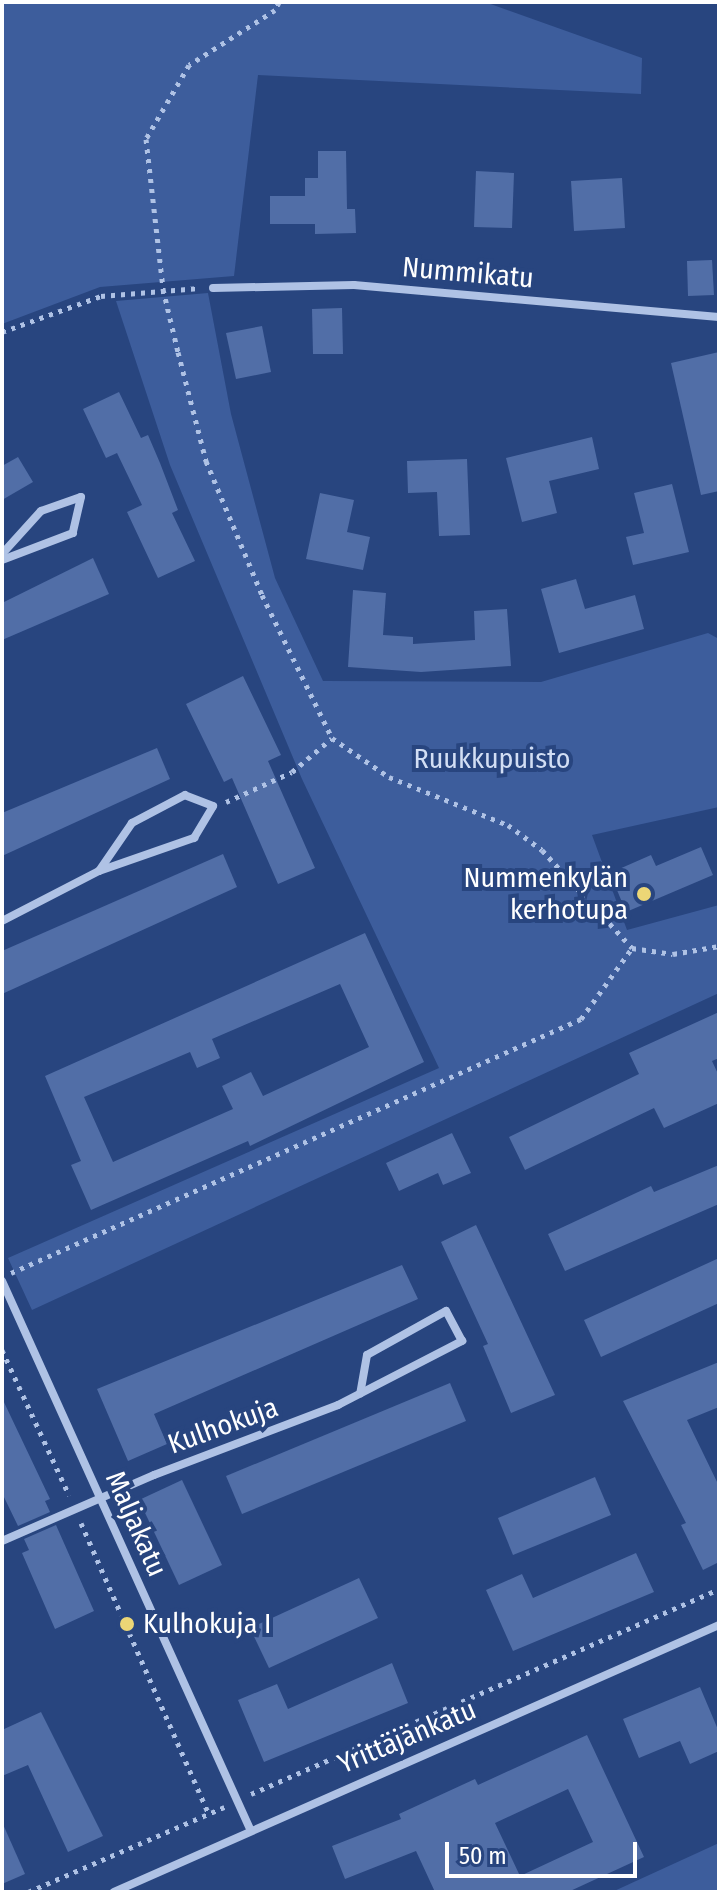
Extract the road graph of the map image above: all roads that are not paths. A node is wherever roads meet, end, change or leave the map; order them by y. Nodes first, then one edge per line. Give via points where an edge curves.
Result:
1 (213, 288) road end
2 (719, 317) edge
3 (2, 557) edge
4 (99, 871) junction
5 (2, 921) edge
6 (2, 1279) edge
7 (360, 1393) junction
8 (100, 1499) junction
9 (2, 1541) edge
10 (719, 1625) edge
11 (250, 1829) junction
12 (114, 1892) edge

1 - 2 street, Nummikatu via 354,285
3 - 3 street via 73,533 81,497 41,511
4 - 4 street via 194,838 213,806 185,795 132,823
4 - 5 street
6 - 8 street, Maljakatu
7 - 7 street, Kulhokuja via 462,1341 446,1311 367,1355
7 - 8 street, Kulhokuja
8 - 9 street, Kulhokuja
8 - 11 street, Maljakatu
10 - 11 street, Yrittäjänkatu
11 - 12 street, Yrittäjänkatu

